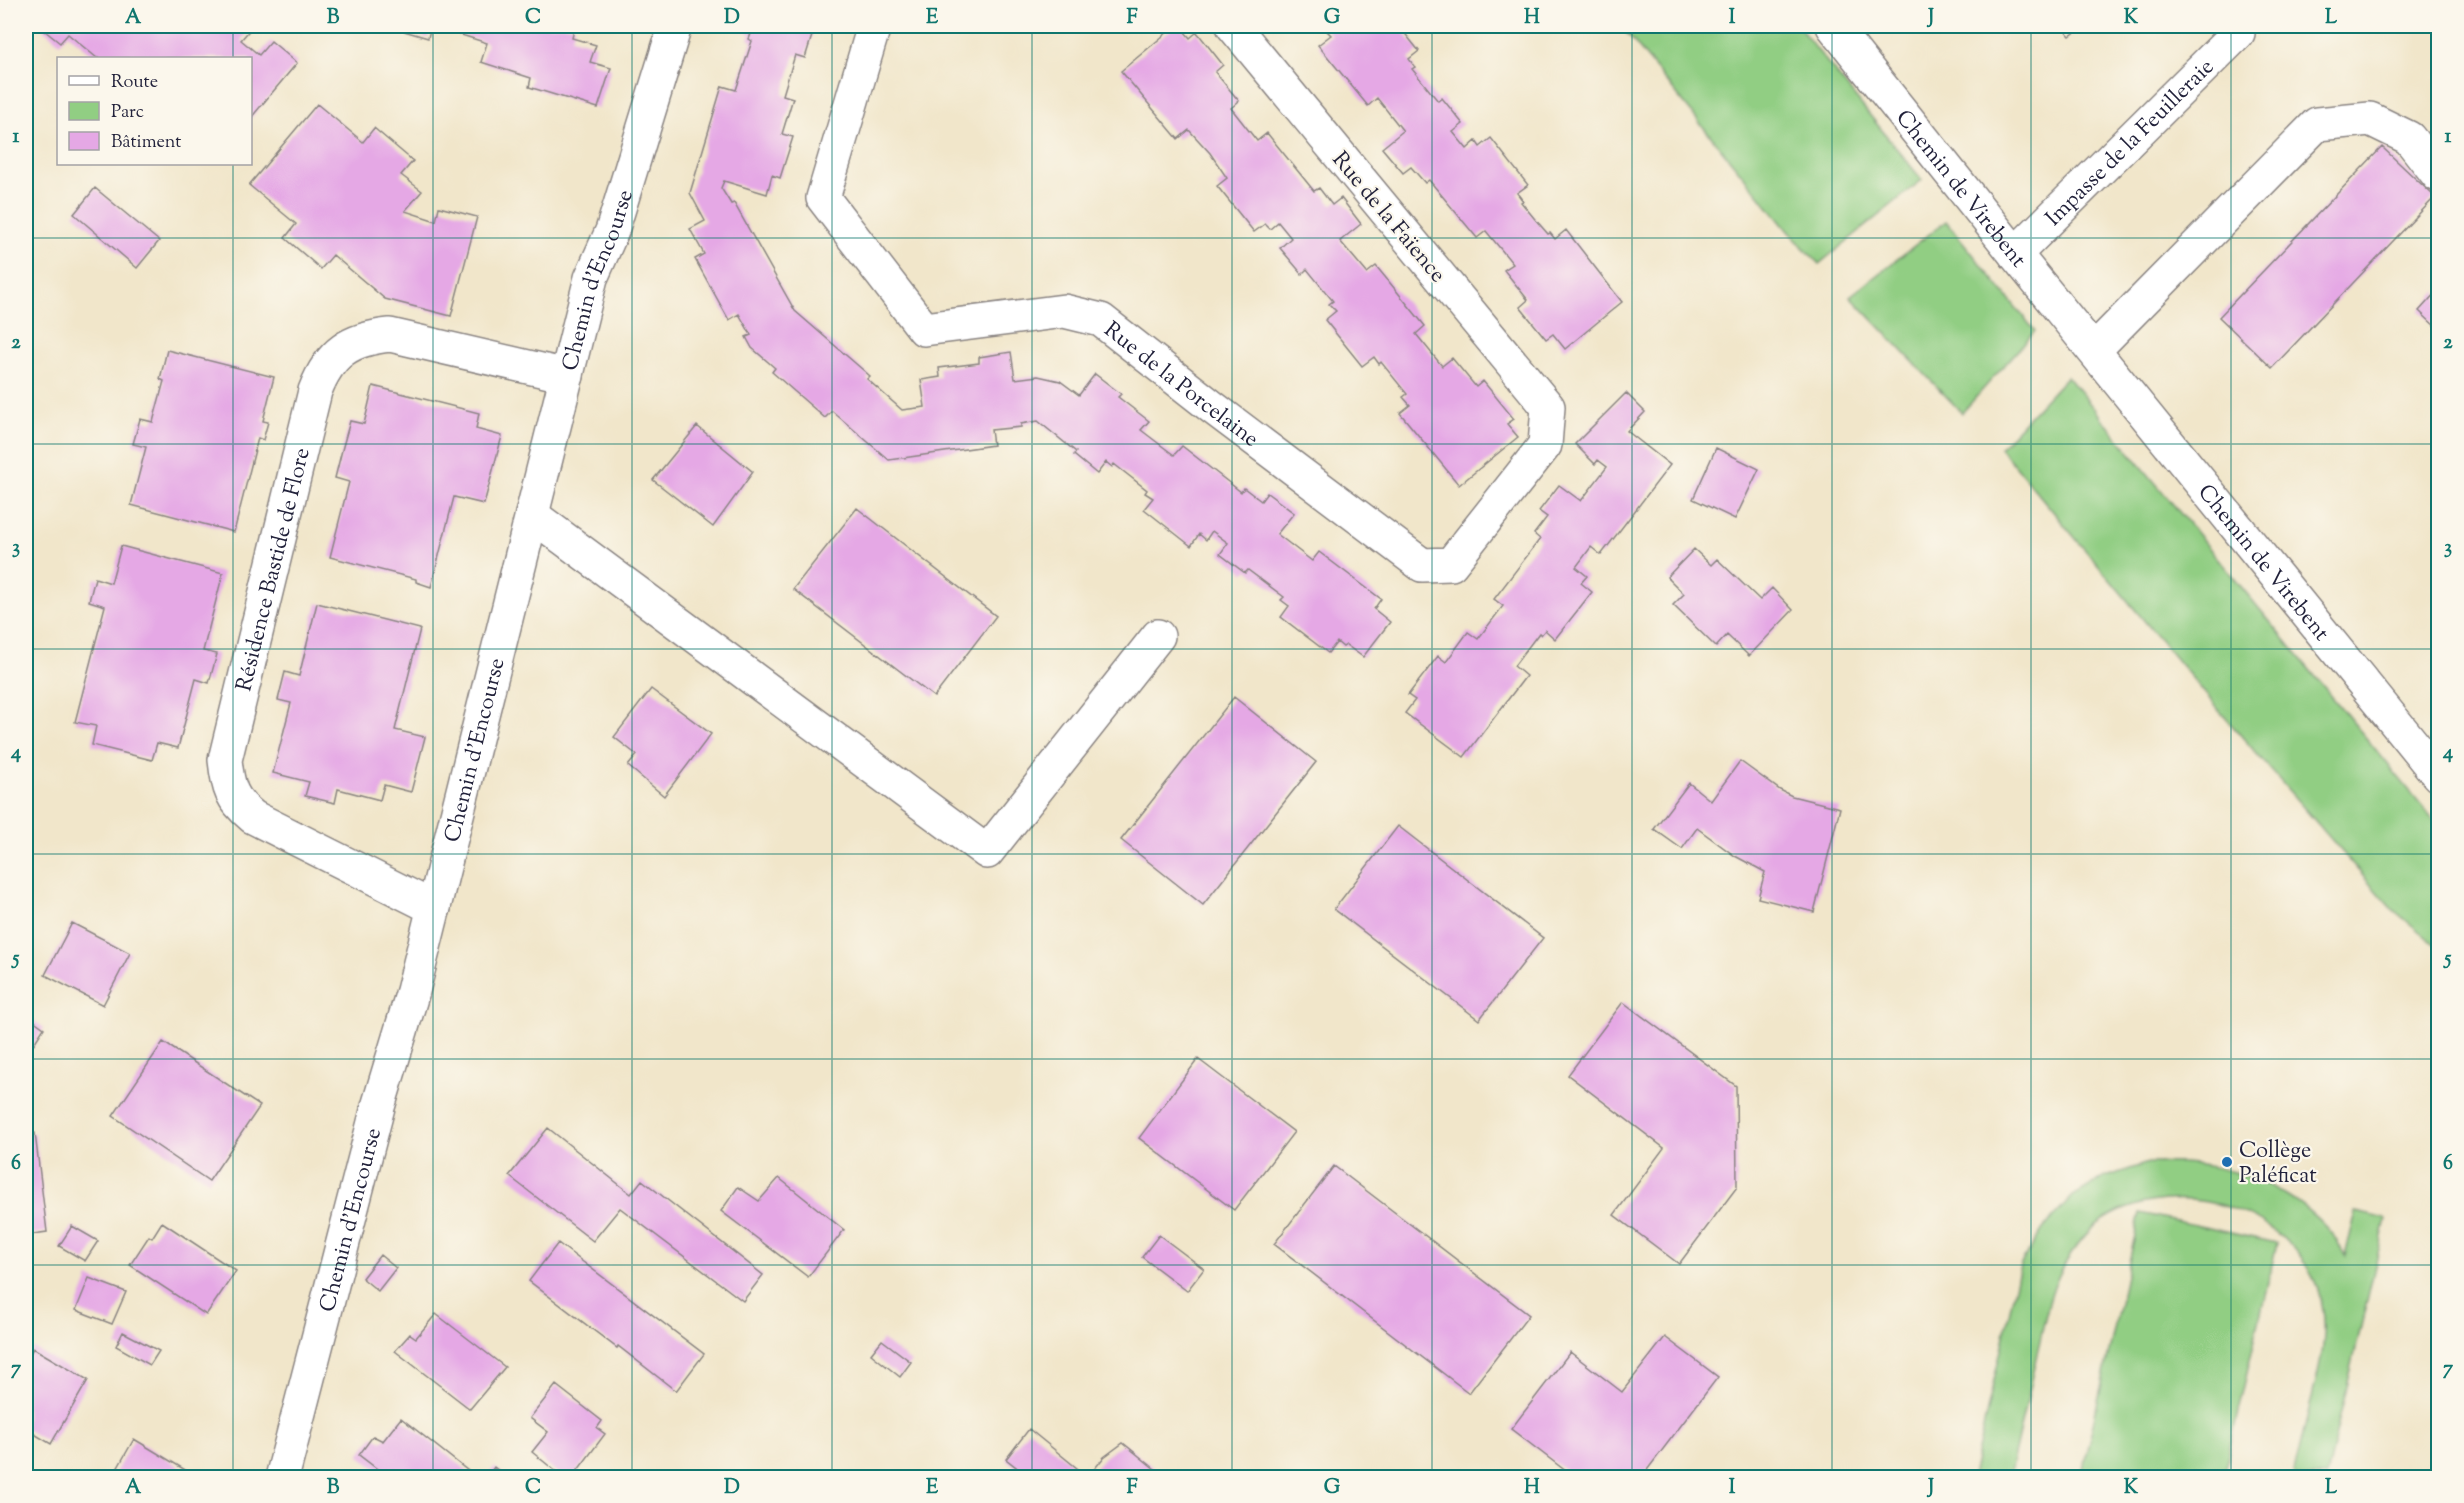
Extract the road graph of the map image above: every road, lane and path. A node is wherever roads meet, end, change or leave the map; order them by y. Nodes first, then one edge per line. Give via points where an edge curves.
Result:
1 (675, 26) edge
2 (874, 26) edge
3 (1233, 26) edge
4 (1833, 26) edge
5 (2237, 26) edge
6 (2439, 176) edge
7 (2015, 254) junction
8 (2094, 350) junction
9 (567, 376) junction
10 (1548, 407) joint
11 (532, 515) junction
12 (1158, 636) dead end
13 (2439, 775) edge
14 (434, 908) junction
15 (282, 1478) edge

1 - 9 street, Chemin d'Encourse via 612,231 591,278
2 - 10 street, Rue de la Porcelaine via 823,198 924,329 1064,311 1101,320 1422,565 1451,564 1545,445
3 - 10 street, Rue de la Faïence
4 - 7 street, Chemin de Virebent
5 - 7 street, Impasse de la Feuilleraie via 2238,33
6 - 8 street via 2409,138 2370,119 2317,124
7 - 8 street, Chemin de Virebent
8 - 13 street, Chemin de Virebent
9 - 11 street, Chemin d'Encourse
9 - 14 street, Résidence Bastide de Flore via 390,335 347,346 323,372 315,390 225,759 227,779 238,805 253,817
11 - 12 street via 987,852
11 - 14 street, Chemin d'Encourse
14 - 15 street, Chemin d'Encourse

